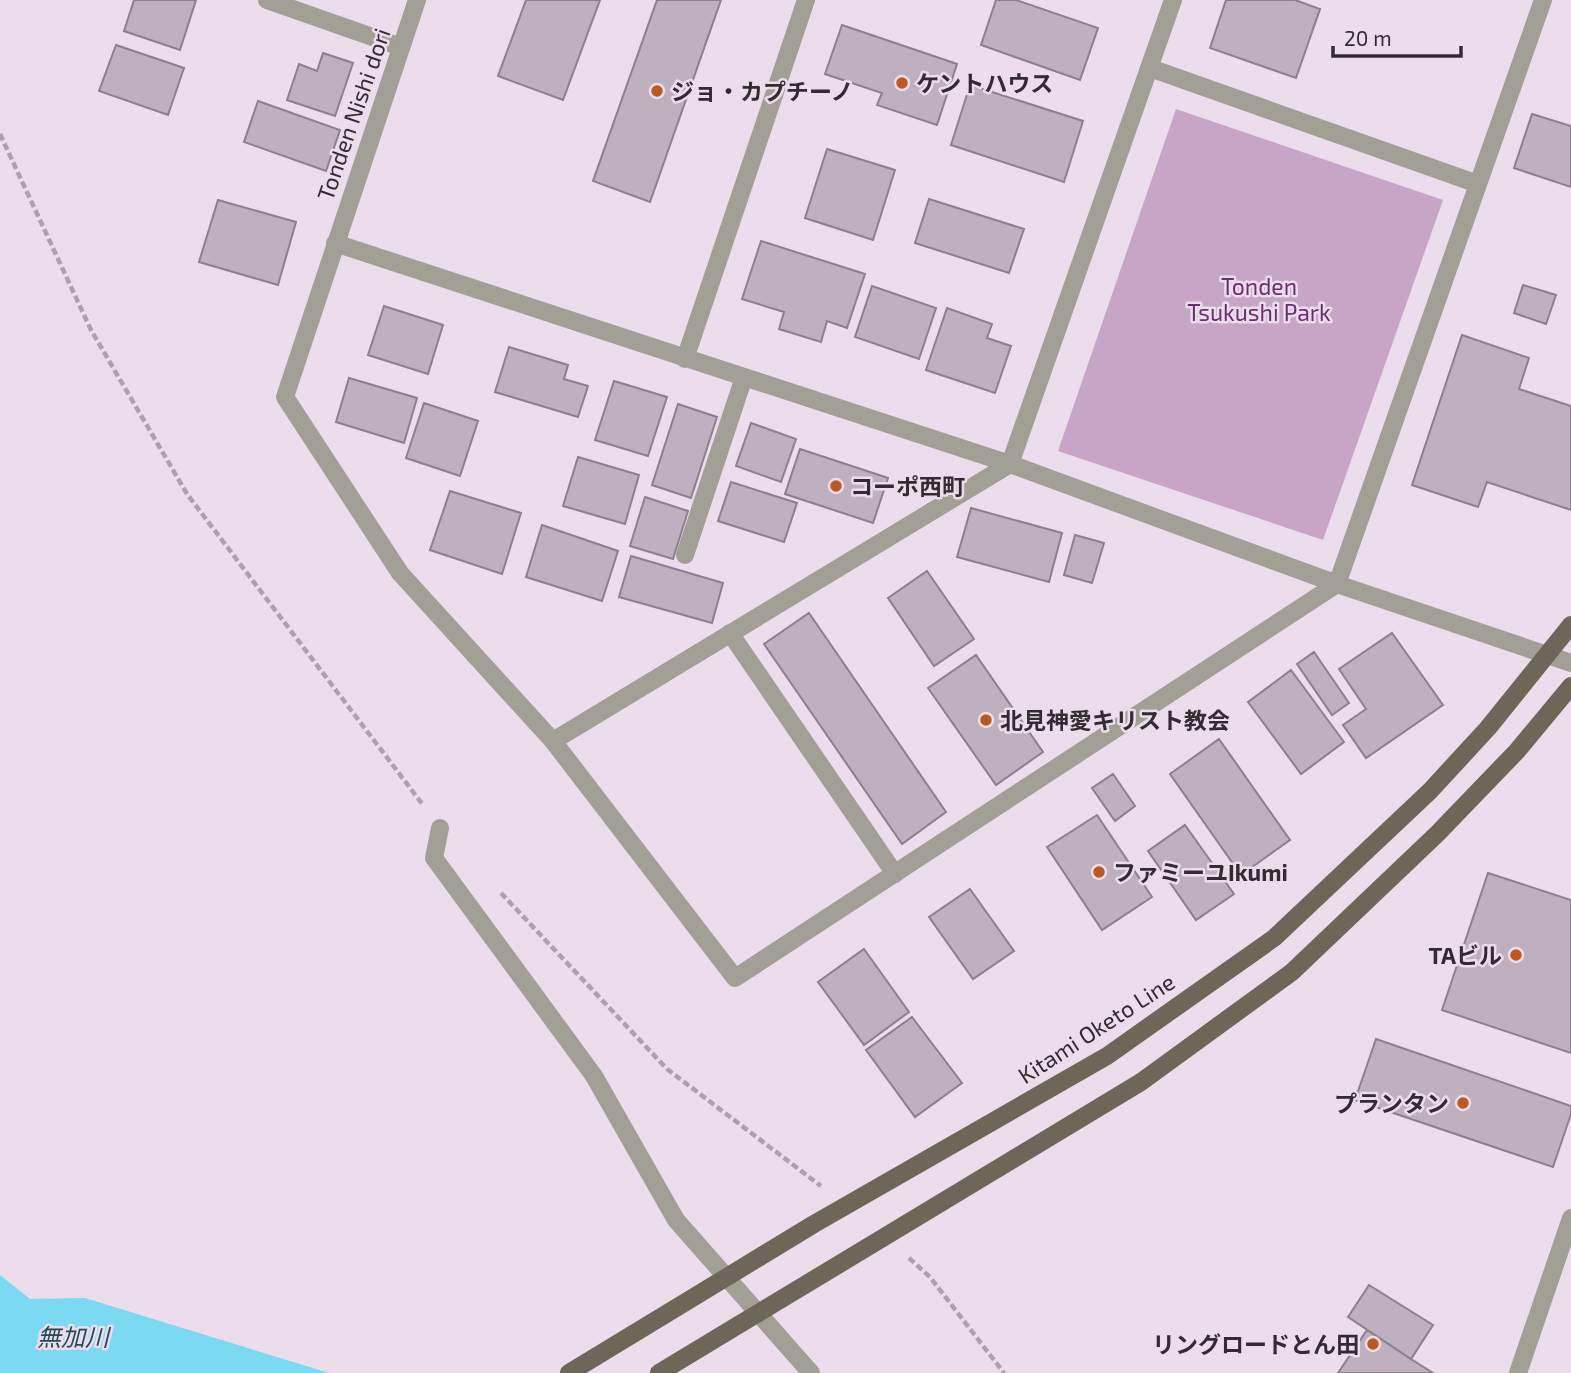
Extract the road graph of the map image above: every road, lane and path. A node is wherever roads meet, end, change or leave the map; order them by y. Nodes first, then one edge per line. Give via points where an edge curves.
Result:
1 (267, 0) edge
2 (416, 0) edge
3 (806, 0) edge
4 (1173, 0) edge
5 (1543, 0) edge
6 (401, 47) junction
7 (1150, 68) junction
8 (0, 134) edge
9 (1478, 184) junction
10 (335, 243) junction
11 (685, 359) junction
12 (744, 377) junction
13 (1010, 464) junction
14 (685, 555) dead end
15 (1337, 584) junction
16 (1571, 625) edge
17 (730, 634) junction
18 (1547, 655) junction
19 (1571, 663) edge
20 (1571, 685) edge
21 (553, 741) junction
22 (440, 828) joint
23 (895, 874) junction
24 (497, 889) dead end
25 (847, 1205) junction
26 (1571, 1218) edge
27 (888, 1236) junction
28 (569, 1373) edge
29 (659, 1373) edge
30 (811, 1373) edge
31 (1004, 1373) edge
32 (1518, 1373) edge

1 - 6 street
2 - 6 street, Tonden Nishi dori
3 - 11 street
4 - 7 street
5 - 9 street
6 - 10 street, Tonden Nishi dori
7 - 9 street
7 - 13 street
8 - 22 path via 91,330 187,494
9 - 15 street
10 - 11 street
10 - 21 street, Tonden Nishi dori via 285,397 400,573
11 - 12 street
12 - 13 street
12 - 14 street
13 - 15 street
13 - 17 street
15 - 18 street
15 - 23 street
16 - 18 main road, Kitami Oketo Line
17 - 21 street
17 - 23 street
18 - 19 street
18 - 25 main road, Kitami Oketo Line via 1430,791 1274,938 1107,1056
20 - 27 main road via 1517,751 1437,834 1292,972 1141,1082
21 - 23 street via 735,978
22 - 30 street via 434,858 594,1076 676,1220
24 - 25 path via 667,1069
25 - 28 main road, Kitami Oketo Line
26 - 32 street
27 - 29 main road
27 - 31 path via 930,1277

